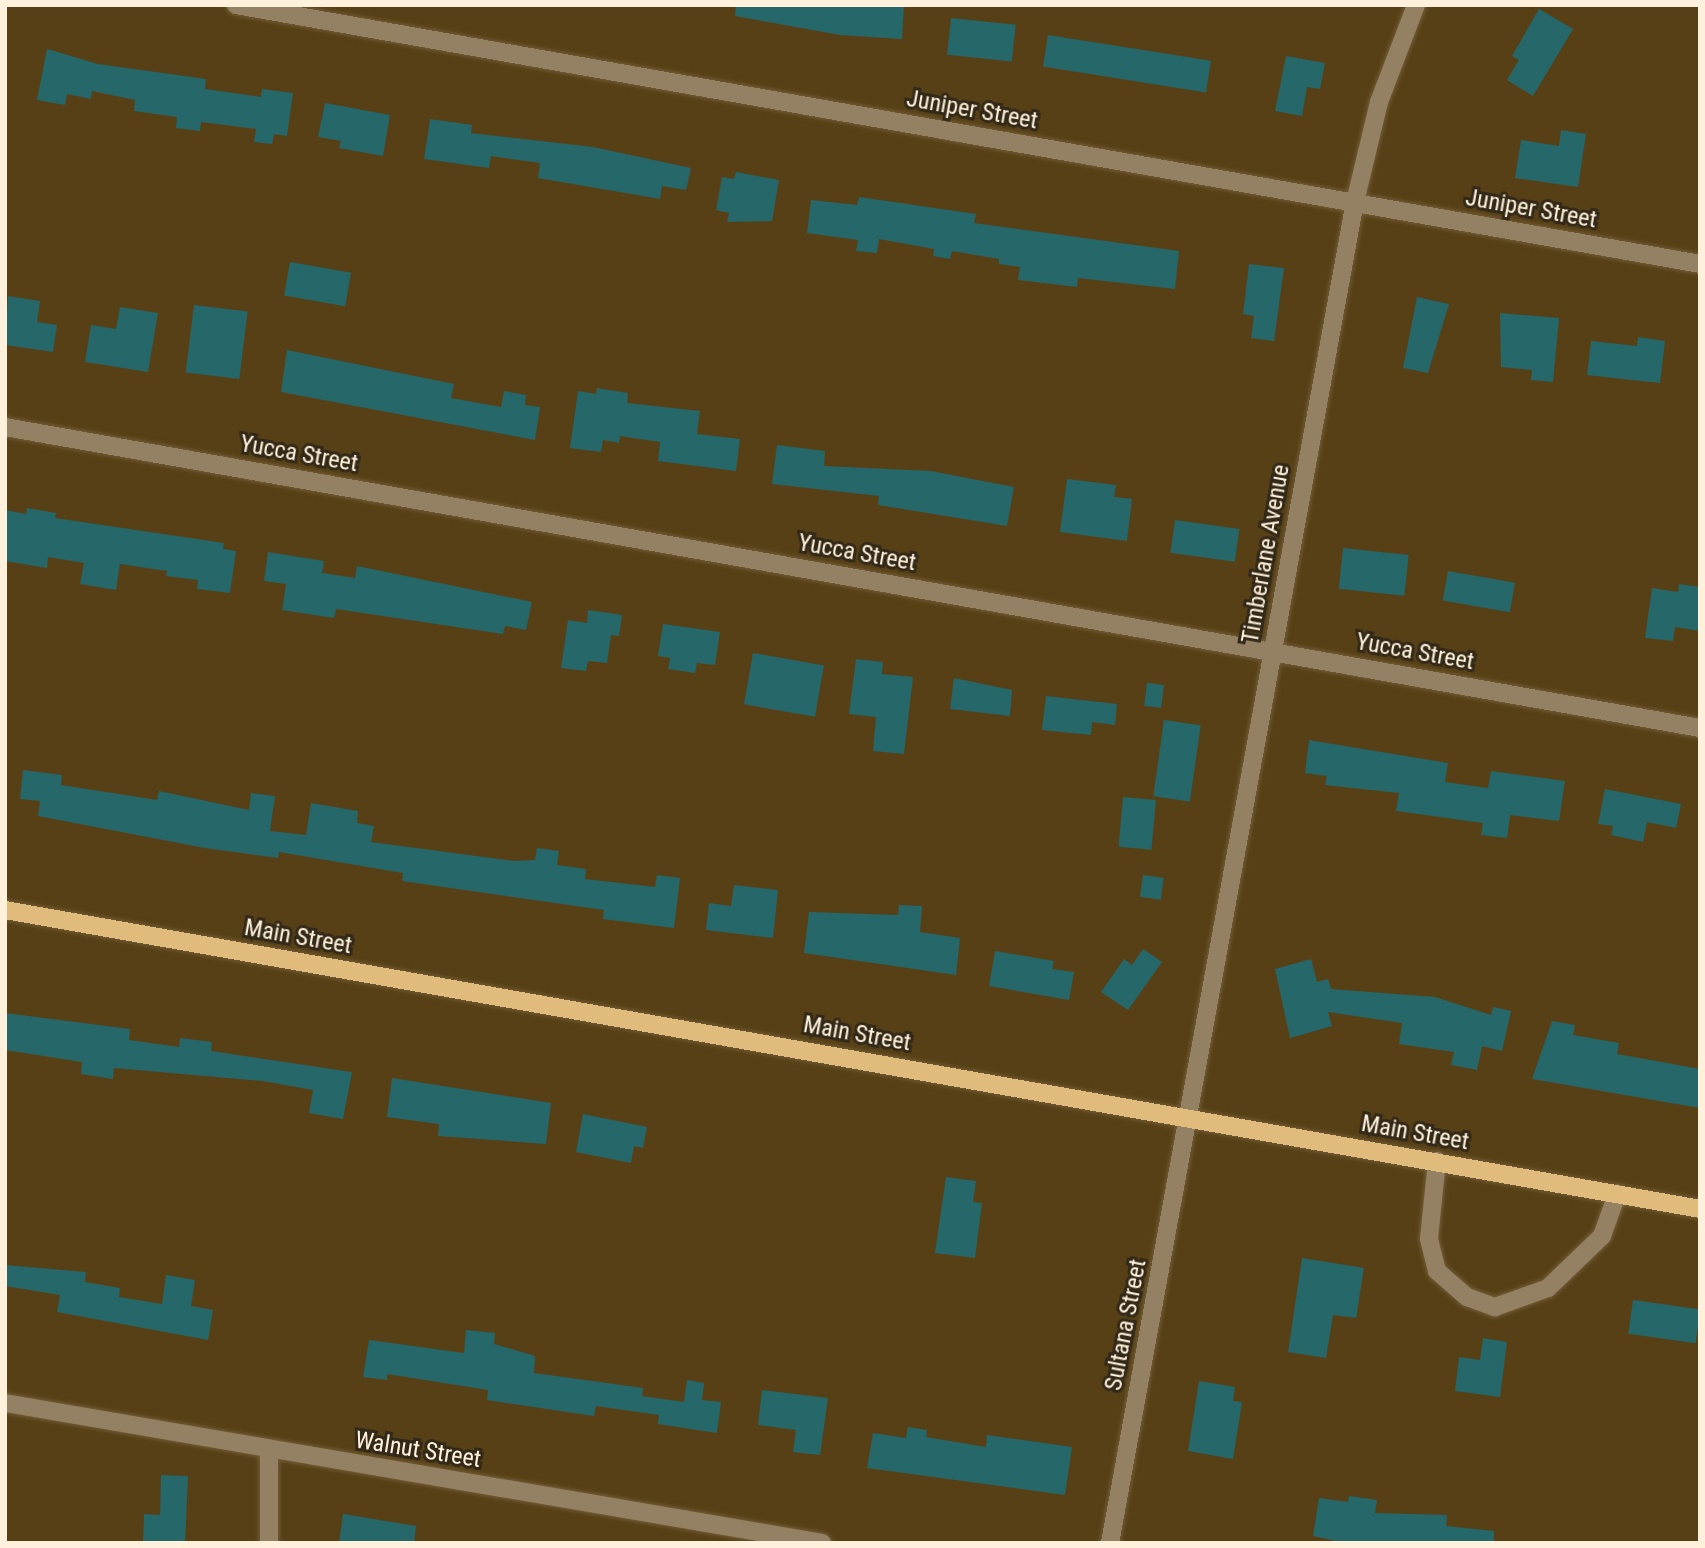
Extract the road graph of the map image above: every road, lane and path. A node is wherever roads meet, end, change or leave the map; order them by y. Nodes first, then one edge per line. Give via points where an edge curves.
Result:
1 (236, 5) edge
2 (1416, 5) edge
3 (1355, 202) junction
4 (1700, 264) edge
5 (5, 427) edge
6 (1273, 652) junction
7 (1700, 728) edge
8 (5, 910) edge
9 (1190, 1117) junction
10 (1437, 1161) junction
11 (1617, 1194) junction
12 (1700, 1209) edge
13 (5, 1404) edge
14 (269, 1450) junction
15 (269, 1543) edge
16 (822, 1543) edge
17 (1110, 1543) edge

1 - 3 street, Juniper Street
2 - 3 street, Timberlane Avenue via 1379,102
3 - 4 street, Juniper Street
3 - 6 street, Timberlane Avenue
5 - 6 street, Yucca Street
6 - 7 street, Yucca Street
6 - 9 street, Timberlane Avenue
8 - 9 main road, Main Street
9 - 10 main road, Main Street
9 - 17 street, Sultana Street
10 - 11 main road, Main Street
10 - 11 street via 1429,1239 1437,1271 1467,1297 1495,1307 1548,1288 1602,1236
11 - 12 main road, Main Street
13 - 14 street, Walnut Street
14 - 15 street
14 - 16 street, Walnut Street

